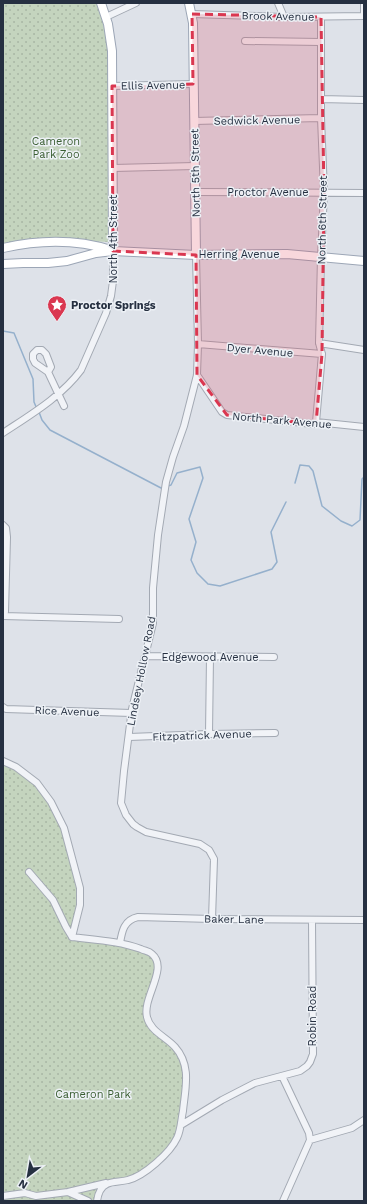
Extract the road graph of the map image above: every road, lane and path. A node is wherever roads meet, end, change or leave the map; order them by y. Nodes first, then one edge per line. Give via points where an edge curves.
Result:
1 (101, 3) edge
2 (136, 3) edge
3 (189, 3) edge
4 (278, 3) edge
5 (364, 3) edge
6 (192, 14) junction
7 (364, 16) edge
8 (106, 17) junction
9 (284, 17) junction
10 (321, 17) junction
11 (245, 41) dead end
12 (321, 42) junction
13 (194, 84) junction
14 (112, 86) junction
15 (321, 99) junction
16 (364, 100) edge
17 (321, 118) junction
18 (194, 121) junction
19 (195, 166) junction
20 (113, 168) junction
21 (195, 192) junction
22 (324, 192) junction
23 (364, 193) edge
24 (3, 248) edge
25 (113, 251) junction
26 (196, 255) junction
27 (321, 257) junction
28 (364, 261) edge
29 (3, 264) edge
30 (319, 343) junction
31 (198, 344) junction
32 (364, 350) edge
33 (322, 354) junction
34 (48, 372) dead end
35 (197, 374) junction
36 (59, 393) junction
37 (64, 406) dead end
38 (316, 422) junction
39 (364, 427) edge
40 (3, 433) edge
41 (3, 524) edge
42 (3, 615) edge
43 (119, 619) dead end
44 (145, 656) junction
45 (210, 657) junction
46 (274, 657) dead end
47 (3, 707) edge
48 (131, 712) junction
49 (275, 733) dead end
50 (209, 734) junction
51 (129, 737) junction
52 (3, 761) edge
53 (29, 872) dead end
54 (212, 919) junction
55 (312, 920) junction
56 (364, 920) edge
57 (72, 937) junction
58 (120, 943) junction
59 (282, 1076) junction
60 (364, 1120) edge
61 (181, 1125) junction
62 (310, 1140) junction
63 (108, 1183) junction
64 (68, 1192) junction
65 (3, 1196) edge
66 (88, 1201) edge
67 (97, 1201) edge
68 (283, 1201) edge

1 - 8 main road, North 4th Street
2 - 8 street
3 - 6 main road, North 5th Street
4 - 9 street
5 - 7 street
6 - 9 street, Brook Avenue
6 - 13 main road, North 5th Street
7 - 10 street, Brook Avenue
8 - 14 main road, North 4th Street via 112,44
9 - 10 street, Brook Avenue
10 - 12 street, North 6th Street
11 - 12 street
12 - 15 street, North 6th Street
13 - 14 street, Ellis Avenue
13 - 18 main road, North 5th Street
14 - 20 main road, North 4th Street
15 - 16 street
15 - 17 street, North 6th Street
17 - 18 street, Sedwick Avenue
17 - 22 street, North 6th Street
18 - 19 main road, North 5th Street
19 - 20 street
19 - 21 main road, North 5th Street
20 - 25 main road, North 4th Street
21 - 22 street, Proctor Avenue
21 - 26 main road, North 5th Street
22 - 23 street, Proctor Avenue
22 - 27 street, North 6th Street
24 - 25 main road, Herring Avenue via 72,242 96,245
25 - 26 main road, Herring Avenue
25 - 29 main road, Herring Avenue via 67,261
25 - 36 street, North 4th Street via 114,281 106,312 81,370
26 - 27 main road, Herring Avenue via 287,254
26 - 31 street, North 5th Street
27 - 28 main road, Herring Avenue
27 - 30 street, North 6th Street
30 - 32 street
30 - 33 street, North 6th Street
31 - 33 street, Dyer Avenue
31 - 35 street, Lindsey Hollow Road
33 - 38 street, North 6th Street
34 - 36 street
35 - 38 street, North Park Avenue via 224,414 313,424
35 - 44 street, Lindsey Hollow Road via 164,492 153,588 153,623
36 - 37 street
36 - 40 street, North 4th Street
38 - 39 street, North Park Avenue
41 - 42 street via 7,537
42 - 43 street
44 - 45 street, Edgewood Avenue
44 - 48 street, Lindsey Hollow Road
45 - 46 street, Edgewood Avenue
45 - 50 street
47 - 48 street, Rice Avenue
48 - 51 street, Lindsey Hollow Road
49 - 50 street, Fitzpatrick Avenue
50 - 51 street, Fitzpatrick Avenue
51 - 54 street, Lindsey Hollow Road via 123,778 123,810 129,820 141,830 200,844 209,850 214,859
52 - 57 street via 37,783 52,802 64,828 80,888 80,905
53 - 57 street via 53,900
54 - 55 street, Baker Lane
54 - 58 street, Baker Lane via 135,917 124,926
55 - 56 street, Baker Lane
55 - 59 street, Robin Road via 312,1058 300,1071
57 - 58 street
58 - 61 street via 150,953 158,963 158,971 146,1004 147,1017 151,1026 177,1049 185,1065 187,1083
59 - 61 street, Robin Road via 255,1083
59 - 62 street
60 - 62 street via 352,1128
61 - 63 street via 170,1149 146,1171 127,1180
62 - 68 street
63 - 64 street
63 - 67 street via 98,1193
64 - 65 street via 36,1196 25,1193
64 - 66 street

